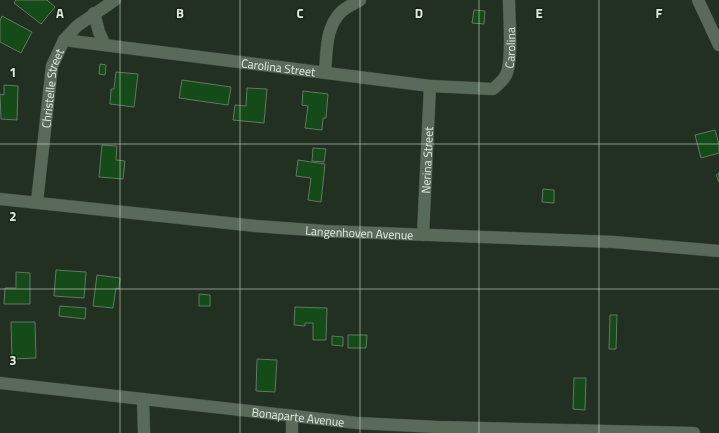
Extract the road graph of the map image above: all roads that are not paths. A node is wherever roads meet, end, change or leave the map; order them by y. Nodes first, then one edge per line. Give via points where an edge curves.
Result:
1 (116, 0) edge
2 (360, 0) edge
3 (509, 0) edge
4 (698, 0) edge
5 (94, 13) junction
6 (64, 40) junction
7 (105, 45) junction
8 (719, 45) edge
9 (325, 72) junction
10 (430, 86) junction
11 (493, 89) joint
12 (0, 198) edge
13 (37, 202) junction
14 (423, 235) junction
15 (719, 251) edge
16 (0, 383) edge
17 (142, 399) junction
18 (292, 417) junction
19 (437, 430) edge
20 (574, 431) edge
21 (144, 433) edge
22 (292, 433) edge
23 (694, 433) edge

1 - 5 street, Christelle Street
2 - 9 street via 341,11 333,23 328,36
3 - 11 street, Carolina via 510,62 506,75
4 - 8 street
5 - 6 street, Christelle Street
5 - 7 street
6 - 7 street, Carolina Street
6 - 13 street, Christelle Street via 52,66
7 - 9 street, Carolina Street
9 - 10 street, Carolina Street
10 - 11 street, Carolina Street
10 - 14 street, Nerina Street
12 - 13 street, Langenhoven Avenue
13 - 14 street, Langenhoven Avenue via 309,230
14 - 15 street, Langenhoven Avenue via 614,242
16 - 17 street, Bonaparte Avenue
17 - 18 street, Bonaparte Avenue
17 - 21 street
18 - 19 street, Bonaparte Avenue
18 - 22 street
19 - 20 street, Bonaparte Avenue
20 - 23 street, Bonaparte Avenue

